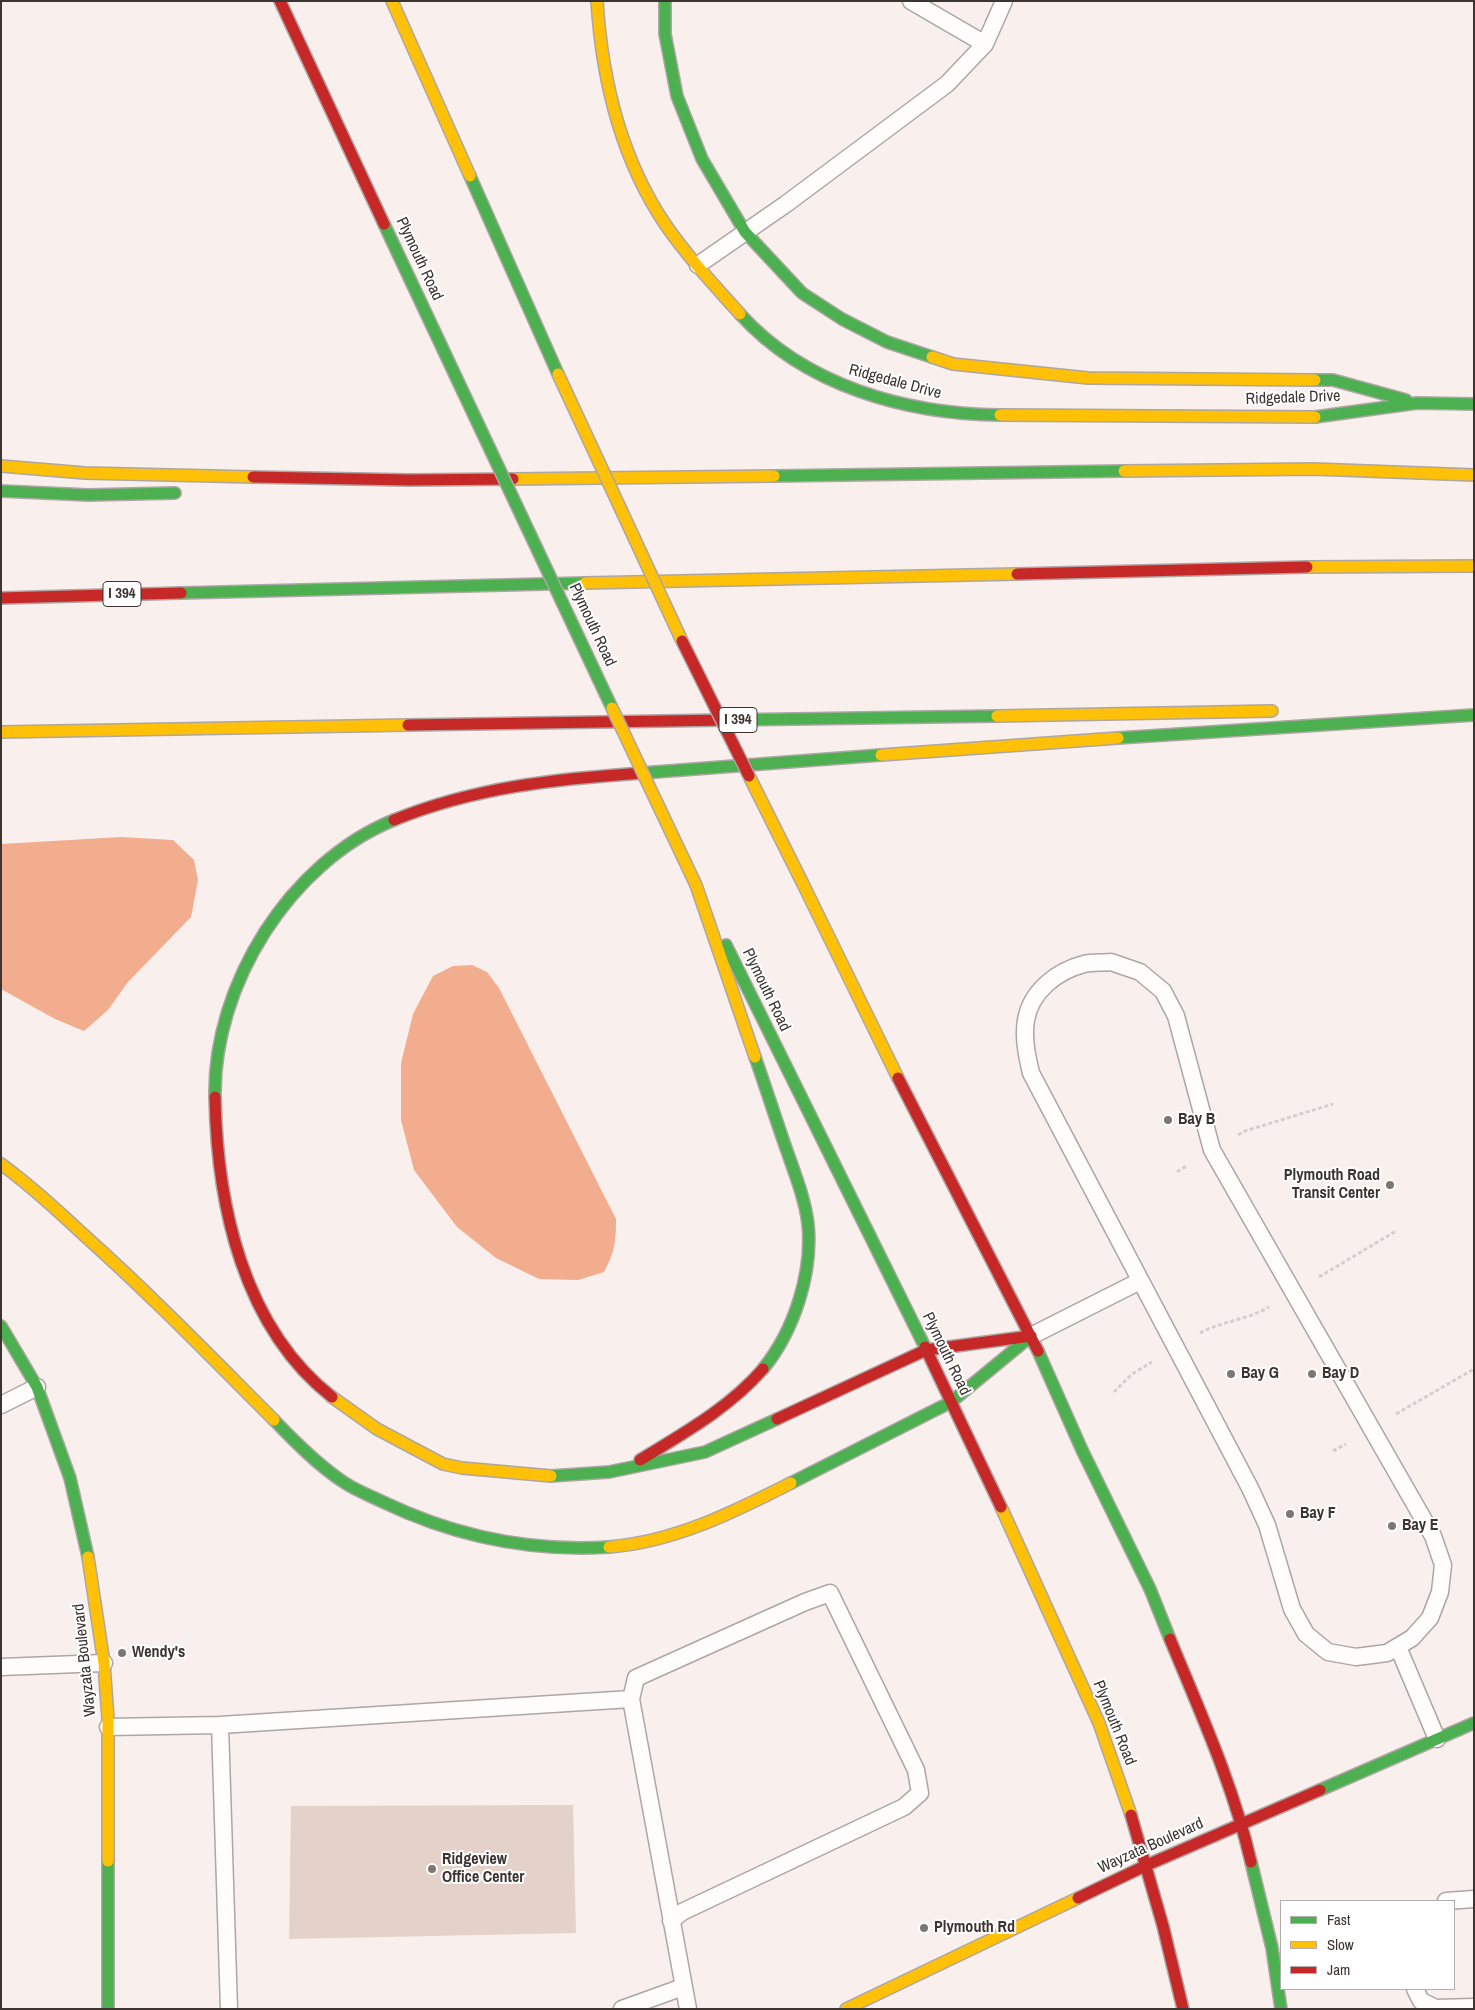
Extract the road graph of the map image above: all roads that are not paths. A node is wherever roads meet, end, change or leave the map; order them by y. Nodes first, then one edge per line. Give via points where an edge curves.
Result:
1 (280, 1) edge
2 (392, 1) edge
3 (598, 1) edge
4 (665, 1) edge
5 (911, 1) edge
6 (1004, 1) edge
7 (985, 44) junction
8 (745, 232) junction
9 (698, 265) junction
10 (1417, 403) junction
11 (1474, 404) edge
12 (1, 466) edge
13 (1474, 476) edge
14 (409, 480) junction
15 (256, 488) dead end
16 (1, 491) edge
17 (189, 492) dead end
18 (1474, 566) edge
19 (1, 598) edge
20 (1474, 707) edge
21 (1398, 708) dead end
22 (1283, 710) dead end
23 (1474, 714) edge
24 (1, 732) edge
25 (696, 885) junction
26 (1, 1164) edge
27 (1140, 1282) junction
28 (1, 1326) edge
29 (1031, 1336) junction
30 (926, 1350) junction
31 (37, 1387) junction
32 (951, 1402) junction
33 (1, 1405) edge
34 (626, 1469) junction
35 (1398, 1646) junction
36 (104, 1663) junction
37 (1, 1668) edge
38 (631, 1699) junction
39 (1474, 1723) edge
40 (220, 1725) junction
41 (108, 1727) junction
42 (1437, 1739) junction
43 (1242, 1823) junction
44 (1147, 1865) junction
45 (1474, 1898) edge
46 (1455, 1900) edge
47 (671, 1921) junction
48 (684, 1987) junction
49 (1416, 1990) edge
50 (1474, 2007) edge
51 (108, 2009) edge
52 (229, 2009) edge
53 (622, 2009) edge
54 (688, 2009) edge
55 (846, 2009) edge
56 (1182, 2009) edge
57 (1281, 2009) edge

1 - 25 main road, Plymouth Road, bridge
2 - 29 main road, bridge via 558,374 696,670 870,1024
3 - 9 main road, Ridgedale Drive via 604,68 620,133 633,167 658,214
4 - 8 main road, Ridgedale Drive via 665,34 677,96 702,158
5 - 7 lane
6 - 7 lane
7 - 8 lane via 947,84
8 - 9 lane
8 - 10 main road, Ridgedale Drive via 802,293 842,319 887,342 953,364 1088,378 1333,380
9 - 10 main road, Ridgedale Drive via 756,334 794,362 830,380 938,412 1314,417
10 - 11 main road, Ridgedale Drive
12 - 14 main road via 85,473
13 - 14 main road via 1314,469
14 - 15 main road
16 - 17 main road via 88,494
18 - 19 main road, I 394 via 1368,565
20 - 21 main road
22 - 24 main road, I 394
23 - 34 main road via 621,774 483,790 435,803 395,820 355,841 315,869 288,902 244,967 225,1016 218,1056 214,1123 220,1172 236,1250 266,1319 295,1363 335,1401 386,1436 446,1466 518,1474 574,1475
25 - 30 main road, Plymouth Road
25 - 34 main road via 800,1186 808,1224 808,1256 791,1324 773,1357 734,1398
26 - 32 main road via 111,1259 298,1445 346,1484 455,1531 515,1544 574,1548 631,1545 682,1532 740,1509
27 - 29 lane
27 - 35 lane via 1267,1525 1292,1609 1306,1634 1328,1652 1356,1657 1387,1653
27 - 35 lane via 1031,1073 1025,1044 1026,1019 1036,996 1054,977 1084,964 1111,962 1140,972 1163,992 1176,1016 1212,1150 1433,1536 1443,1565 1440,1592 1430,1618 1412,1638
28 - 31 main road, Wayzata Boulevard
29 - 30 main road
29 - 32 main road
29 - 43 main road via 1150,1589
30 - 32 main road, Plymouth Road
30 - 34 main road via 705,1452
31 - 33 lane
31 - 36 main road, Wayzata Boulevard via 70,1478 90,1564
32 - 44 main road, Plymouth Road via 1099,1723
35 - 42 lane
36 - 37 lane
36 - 41 main road, Wayzata Boulevard
38 - 40 lane
38 - 47 lane
38 - 47 lane via 636,1678 830,1593 916,1770 920,1793 904,1807 682,1912
39 - 42 main road, Wayzata Boulevard
40 - 41 lane
40 - 52 lane
41 - 51 main road, Wayzata Boulevard
42 - 43 main road, Wayzata Boulevard
43 - 44 main road, Wayzata Boulevard
43 - 57 main road via 1272,1948
44 - 55 main road, Wayzata Boulevard
44 - 56 main road, Plymouth Road
45 - 46 lane
47 - 48 lane
48 - 53 lane
48 - 54 lane
49 - 50 lane via 1421,2001 1436,2008

